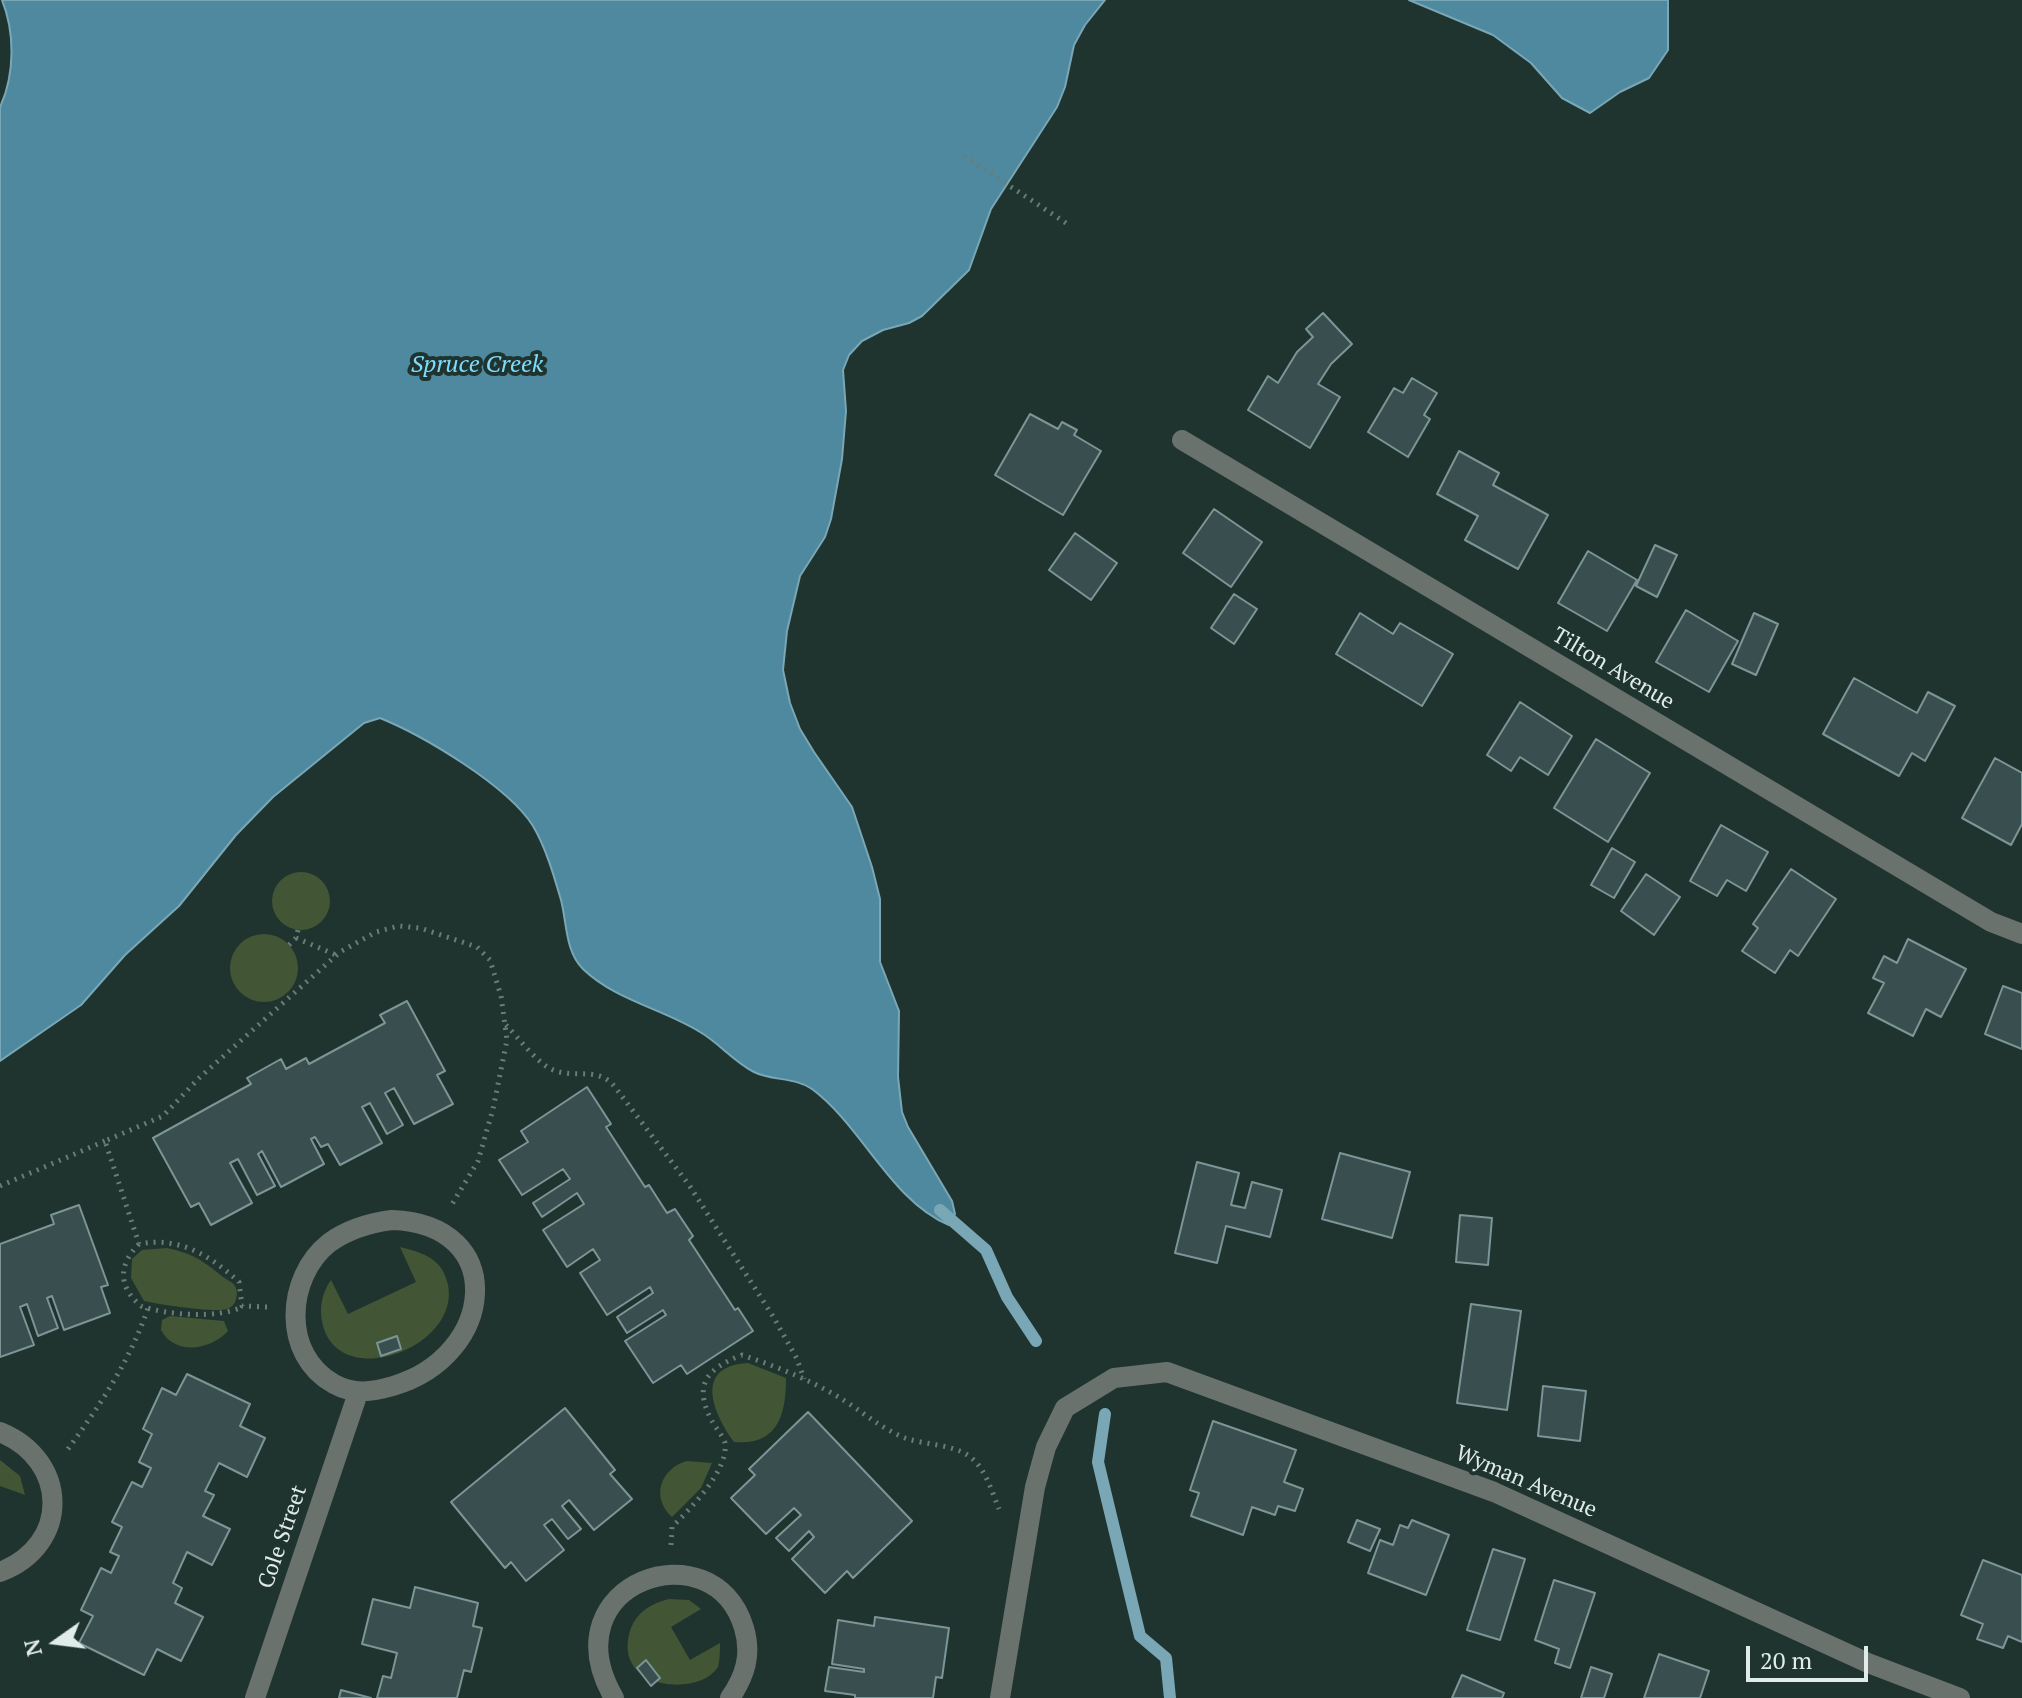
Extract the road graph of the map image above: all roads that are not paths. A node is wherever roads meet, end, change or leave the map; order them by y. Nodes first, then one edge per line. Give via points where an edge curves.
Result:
1 (1182, 440) dead end
2 (2022, 934) edge
3 (358, 1393) junction
4 (0, 1432) edge
5 (0, 1572) edge
6 (255, 1698) edge
7 (614, 1698) edge
8 (730, 1698) edge
9 (1000, 1698) edge
10 (1960, 1698) edge

1 - 2 street, Tilton Avenue via 1991,922
3 - 3 street via 420,1375 451,1352 469,1323 476,1299 467,1261 451,1240 415,1221 360,1226 339,1236 301,1278 298,1336 310,1362 331,1382
3 - 6 street, Cole Street
4 - 5 street via 31,1450 48,1474 52,1502 52,1516 38,1546 21,1563
7 - 8 street via 599,1666 604,1616 627,1590 674,1574 713,1587 742,1622 748,1655
9 - 10 street, Wyman Avenue via 1035,1487 1065,1408 1114,1378 1167,1372 1494,1492 1868,1663

